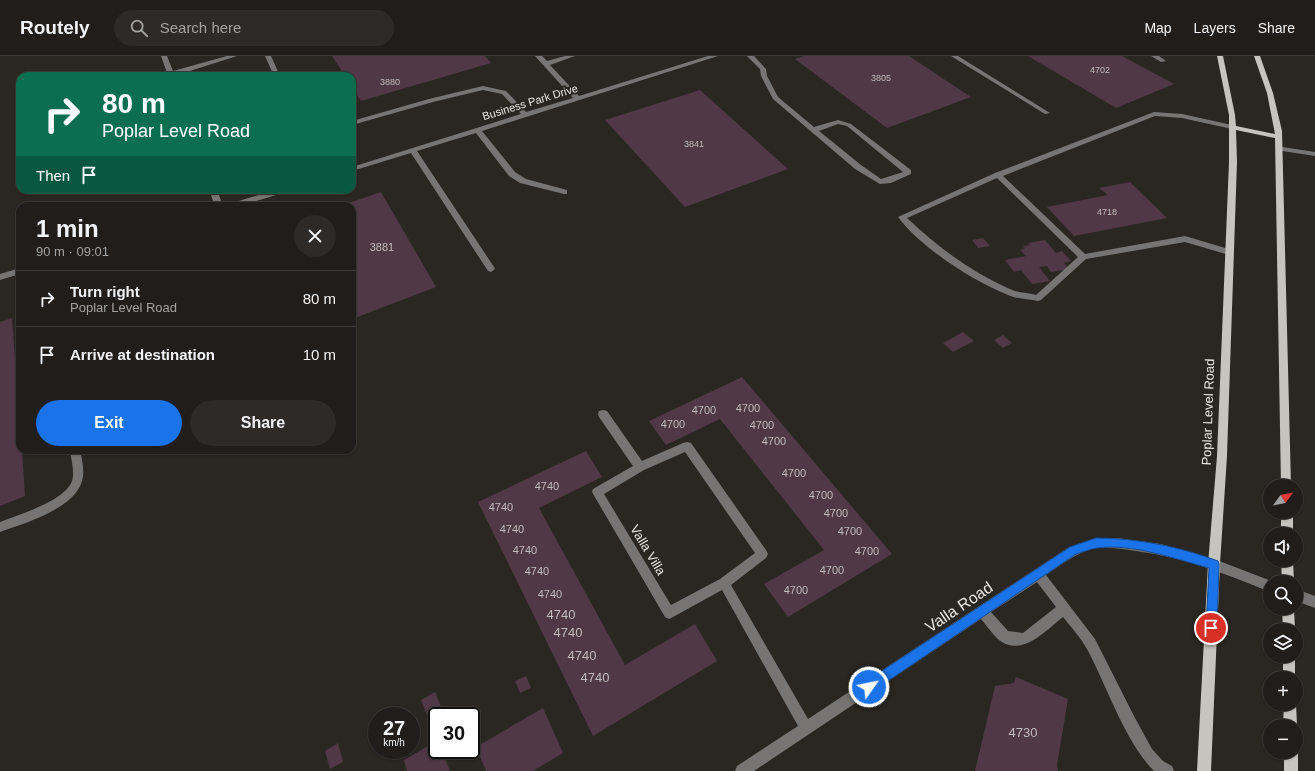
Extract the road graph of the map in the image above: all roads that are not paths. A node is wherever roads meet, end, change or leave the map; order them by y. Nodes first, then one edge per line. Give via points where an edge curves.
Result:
1 (164, 56) edge
2 (234, 56) edge
3 (268, 56) edge
4 (538, 56) edge
5 (572, 56) edge
6 (715, 56) edge
7 (750, 56) edge
8 (954, 56) edge
9 (1154, 56) edge
10 (1220, 56) edge
11 (1257, 56) edge
12 (1163, 61) dead end
13 (545, 64) junction
14 (170, 72) edge
15 (181, 72) edge
16 (275, 72) edge
17 (578, 99) junction
18 (1047, 113) dead end
19 (525, 115) junction
20 (356, 122) edge
21 (1232, 127) junction
22 (478, 130) junction
23 (813, 130) junction
24 (1278, 137) junction
25 (1279, 148) junction
26 (413, 150) junction
27 (1315, 154) edge
28 (356, 168) edge
29 (998, 176) junction
30 (564, 192) dead end
31 (270, 194) edge
32 (245, 202) edge
33 (1229, 252) junction
34 (1083, 257) junction
35 (490, 269) dead end
36 (16, 272) edge
37 (0, 277) edge
38 (603, 414) dead end
39 (75, 454) edge
40 (640, 466) junction
41 (1286, 479) edge
42 (0, 527) edge
43 (1214, 564) junction
44 (1038, 574) junction
45 (724, 583) junction
46 (1263, 583) edge
47 (1303, 598) edge
48 (1315, 602) edge
49 (1064, 609) junction
50 (982, 611) junction
51 (806, 728) junction
52 (1290, 759) edge
53 (748, 769) edge
54 (1167, 771) edge
55 (1204, 771) edge
56 (1291, 771) edge

1 - 14 street
2 - 15 street
3 - 16 street
4 - 13 street
5 - 13 street
6 - 17 street, Business Park Drive
7 - 23 street via 763,69 775,98
8 - 18 street
9 - 12 street
10 - 21 main road, Poplar Level Road
11 - 24 main road via 1270,93
13 - 17 street
17 - 19 street, Business Park Drive
19 - 20 street via 504,92 483,88 430,100
19 - 22 street, Business Park Drive
21 - 24 main road
21 - 29 street via 1182,116 1154,114
21 - 33 main road, Poplar Level Road
22 - 26 street, Business Park Drive
22 - 30 street via 512,174 522,181
23 - 23 street via 880,182 908,172 849,125 838,122
24 - 25 main road
25 - 27 street
25 - 41 main road
26 - 28 street, Business Park Drive
26 - 35 street
29 - 34 street
29 - 34 street via 902,217 956,264 1011,293 1038,298
31 - 32 street
33 - 34 street via 1185,239
33 - 43 main road, Poplar Level Road via 1222,456
36 - 37 street
38 - 40 street
39 - 42 street via 77,481 72,490 60,501
40 - 45 street, Valla Villa via 687,446 762,554
40 - 45 street, Valla Villa via 597,492 669,612
43 - 44 street, Valla Road via 1161,549 1096,543 1073,550
43 - 46 street, Valla Road
43 - 55 main road, Poplar Level Road
44 - 49 street
44 - 50 street, Valla Road
45 - 51 street
47 - 48 street
49 - 50 street via 1025,639 1004,636
49 - 54 street via 1091,643 1147,754 1158,766
50 - 51 street, Valla Road
51 - 53 street, Valla Road
52 - 56 main road

